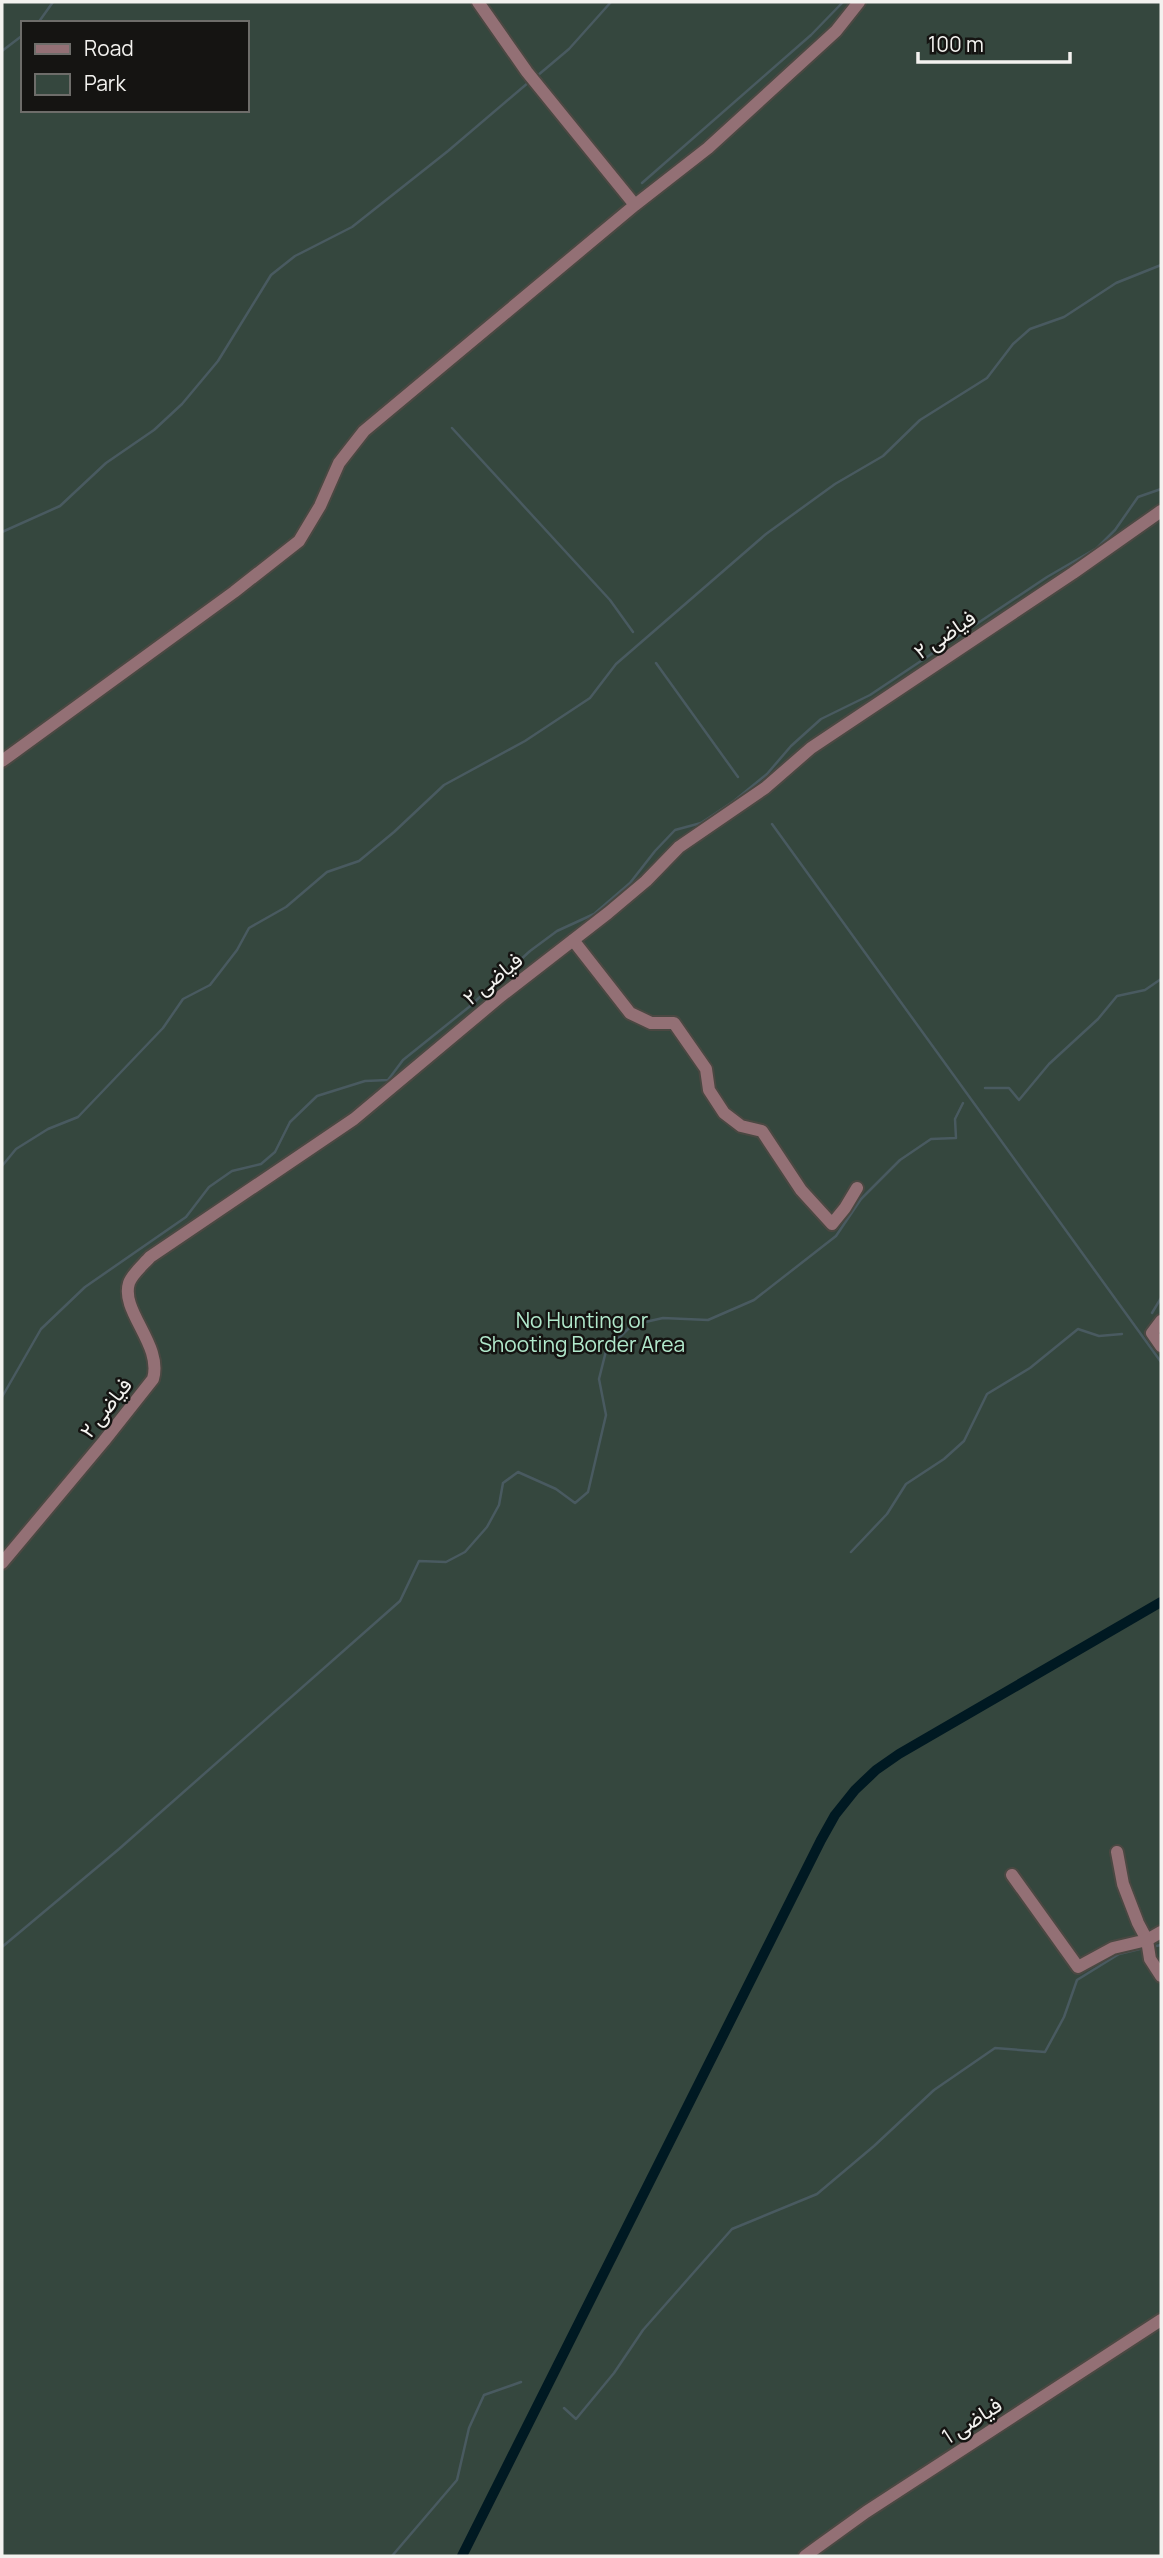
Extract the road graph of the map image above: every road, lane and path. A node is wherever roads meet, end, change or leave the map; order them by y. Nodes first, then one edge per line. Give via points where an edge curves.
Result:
1 (478, 2) edge
2 (859, 2) edge
3 (635, 205) junction
4 (1161, 511) edge
5 (2, 761) edge
6 (573, 940) junction
7 (857, 1188) dead end
8 (1161, 1321) edge
9 (1161, 1346) edge
10 (2, 1563) edge
11 (1117, 1852) dead end
12 (1012, 1875) dead end
13 (1161, 1932) edge
14 (1148, 1945) junction
15 (1161, 1976) edge
16 (1161, 2320) edge
17 (806, 2556) edge

1 - 3 street
2 - 3 street via 836,31 709,148
3 - 5 street via 364,431 339,463 299,541
4 - 6 street, فیاضی ۲ via 811,748 765,788 679,847 646,881
6 - 7 street via 630,1013 651,1023 674,1023 706,1069 709,1090 724,1113 741,1126 762,1131 801,1190 832,1224
6 - 10 street, فیاضی ۲ via 354,1119 150,1256 129,1283 129,1303 154,1361 153,1379
8 - 9 street via 1152,1333
11 - 14 street via 1123,1884
12 - 14 street via 1078,1967 1113,1948
13 - 14 street
14 - 15 street via 1150,1959
16 - 17 street, فیاضی 1

